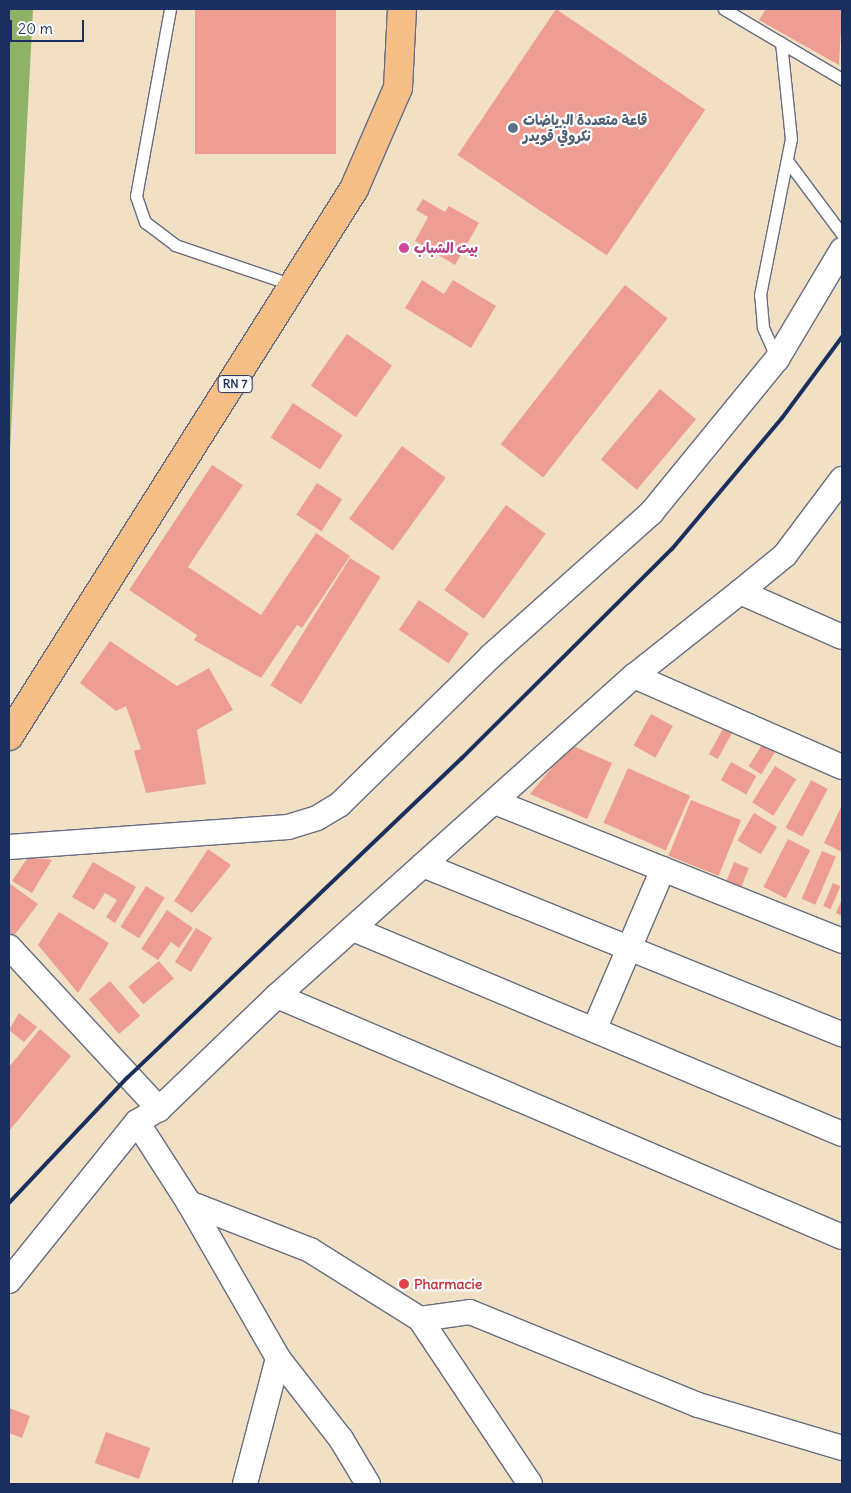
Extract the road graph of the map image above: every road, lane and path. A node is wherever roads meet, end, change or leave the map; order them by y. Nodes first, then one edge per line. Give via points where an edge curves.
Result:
1 (170, 9) edge
2 (402, 9) edge
3 (724, 9) edge
4 (781, 43) junction
5 (842, 79) edge
6 (788, 163) junction
7 (842, 234) edge
8 (842, 250) edge
9 (297, 286) junction
10 (777, 359) junction
11 (842, 481) edge
12 (740, 592) junction
13 (842, 637) edge
14 (634, 676) junction
15 (9, 736) edge
16 (842, 767) edge
17 (495, 802) junction
18 (9, 846) edge
19 (423, 865) junction
20 (663, 869) junction
21 (353, 928) junction
22 (842, 940) edge
23 (9, 948) edge
24 (630, 948) junction
25 (277, 996) junction
26 (594, 1030) junction
27 (842, 1034) edge
28 (159, 1109) junction
29 (137, 1122) junction
30 (842, 1134) edge
31 (189, 1203) junction
32 (842, 1237) edge
33 (9, 1281) edge
34 (420, 1319) junction
35 (278, 1358) junction
36 (842, 1448) edge
37 (245, 1484) edge
38 (368, 1484) edge
39 (530, 1484) edge

1 - 9 lane via 136,196 145,222 174,245
2 - 9 main road, RN 7 via 398,88 354,189
3 - 4 lane
4 - 5 lane
4 - 6 lane via 791,138
6 - 7 lane
6 - 10 lane via 760,295 763,327
8 - 10 street
9 - 15 main road, RN 7
10 - 18 street via 651,513 491,656 332,808 288,827
11 - 12 street via 784,555
12 - 13 street
12 - 14 street
14 - 16 street
14 - 17 street
17 - 19 street
17 - 20 street
19 - 21 street
19 - 24 street
20 - 22 street
20 - 24 street
21 - 25 street
21 - 26 street
23 - 28 street
24 - 26 street
24 - 27 street
25 - 28 street
25 - 32 street
26 - 30 street
28 - 29 street
29 - 31 street
29 - 33 street
31 - 34 street via 310,1250
31 - 35 street
34 - 36 street via 470,1312 698,1405
34 - 39 street
35 - 37 street
35 - 38 street via 340,1439

